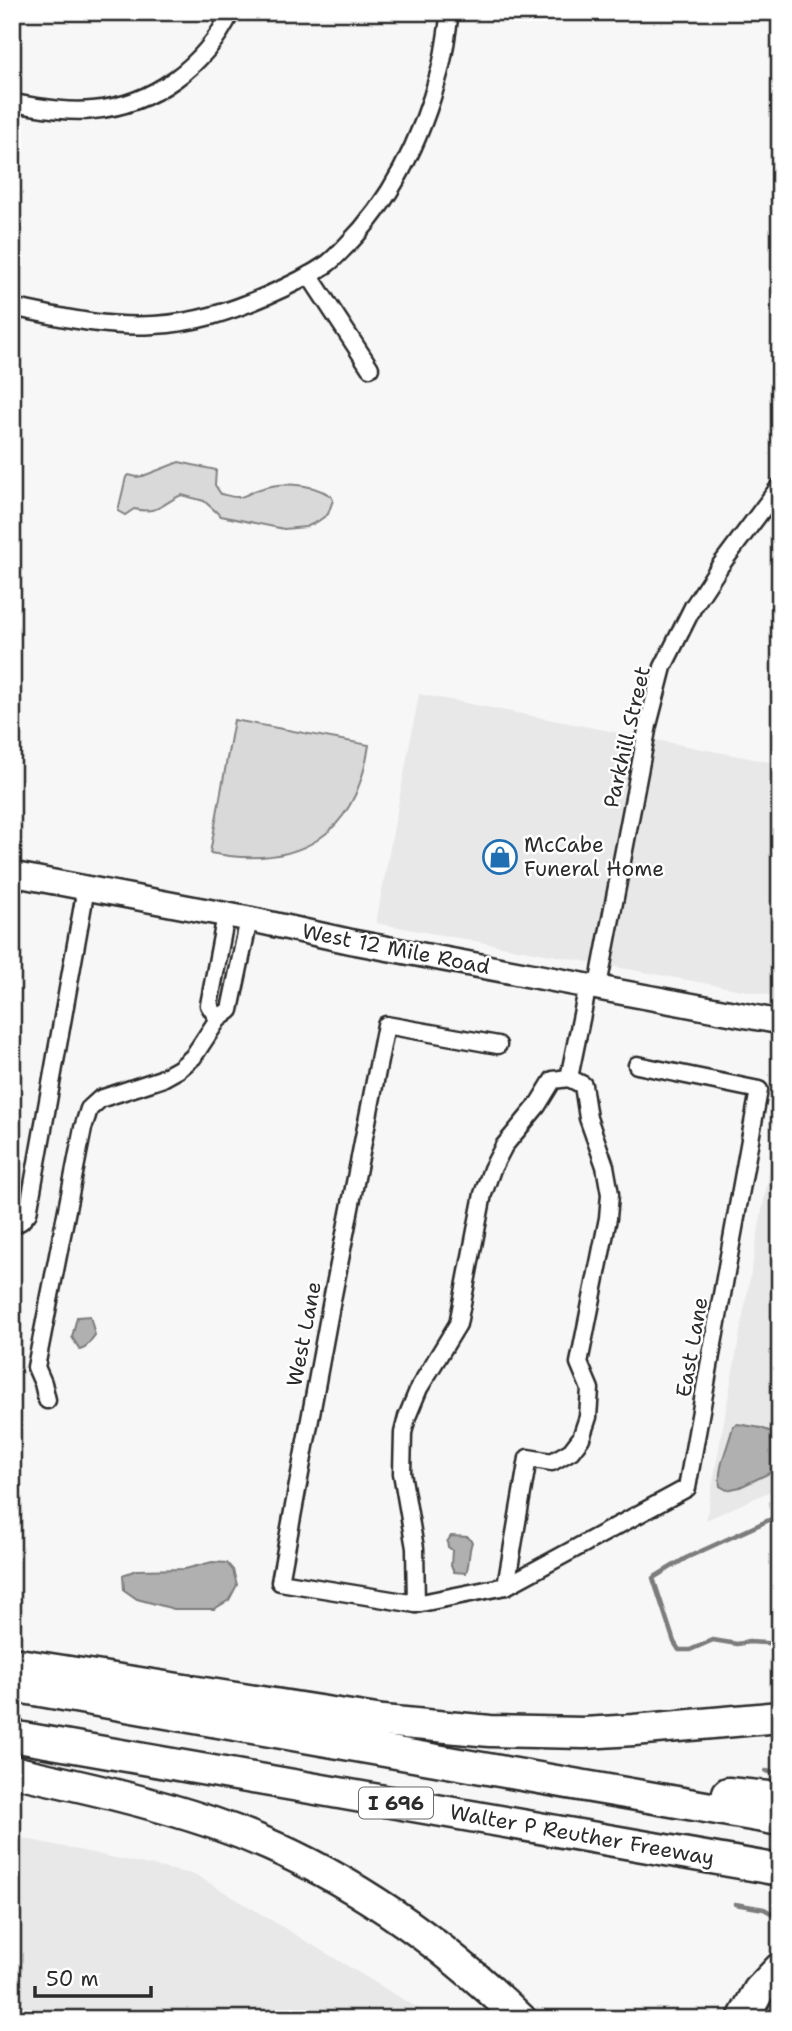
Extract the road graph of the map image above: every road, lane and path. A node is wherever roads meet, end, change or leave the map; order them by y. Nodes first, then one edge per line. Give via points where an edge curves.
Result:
1 (232, 12) edge
2 (450, 12) edge
3 (12, 103) edge
4 (309, 275) junction
5 (12, 307) edge
6 (370, 368) dead end
7 (780, 486) edge
8 (12, 874) edge
9 (86, 888) junction
10 (238, 917) junction
11 (593, 986) junction
12 (218, 1019) junction
13 (780, 1022) edge
14 (498, 1045) dead end
15 (637, 1065) dead end
16 (569, 1079) junction
17 (12, 1226) edge
18 (47, 1400) dead end
19 (506, 1586) junction
20 (463, 1596) joint
21 (416, 1604) junction
22 (12, 1663) edge
23 (12, 1686) edge
24 (780, 1717) edge
25 (12, 1736) edge
26 (12, 1771) edge
27 (539, 1778) junction
28 (780, 1798) edge
29 (780, 1820) edge
30 (780, 1870) edge
31 (780, 1968) edge
32 (521, 2019) edge
33 (743, 2019) edge

1 - 3 street via 201,56 151,95 90,111
2 - 4 street via 441,68 410,154 387,196 360,231
4 - 5 street via 230,312 152,326 75,320
4 - 6 street
7 - 11 street, Parkhill Street via 720,566 663,667
8 - 9 main road, West 12 Mile Road
9 - 10 main road, West 12 Mile Road
9 - 17 street via 28,1213
10 - 11 main road, West 12 Mile Road
10 - 12 street via 230,1010
10 - 12 street via 209,1005
11 - 13 main road, West 12 Mile Road
11 - 16 street, Parkhill Street
12 - 18 street via 193,1057 179,1069 107,1095 89,1110 36,1367
14 - 21 street, West Lane via 386,1025 280,1582
15 - 19 street, East Lane via 759,1090 687,1488
16 - 19 street via 583,1085 610,1194 579,1363 590,1390 588,1417 571,1451 552,1462 528,1458
16 - 21 street via 553,1080 492,1169 458,1324 407,1417 402,1473 415,1548
19 - 20 street, East Lane
20 - 21 street, West Lane
22 - 24 highway via 383,1721 490,1731 584,1733
23 - 27 highway, I 696
25 - 30 highway, Walter P Reuther Freeway / I 696
26 - 32 highway via 215,1823 279,1849 384,1906 445,1950
27 - 28 highway
27 - 29 highway, I 696
31 - 33 highway via 759,1990

